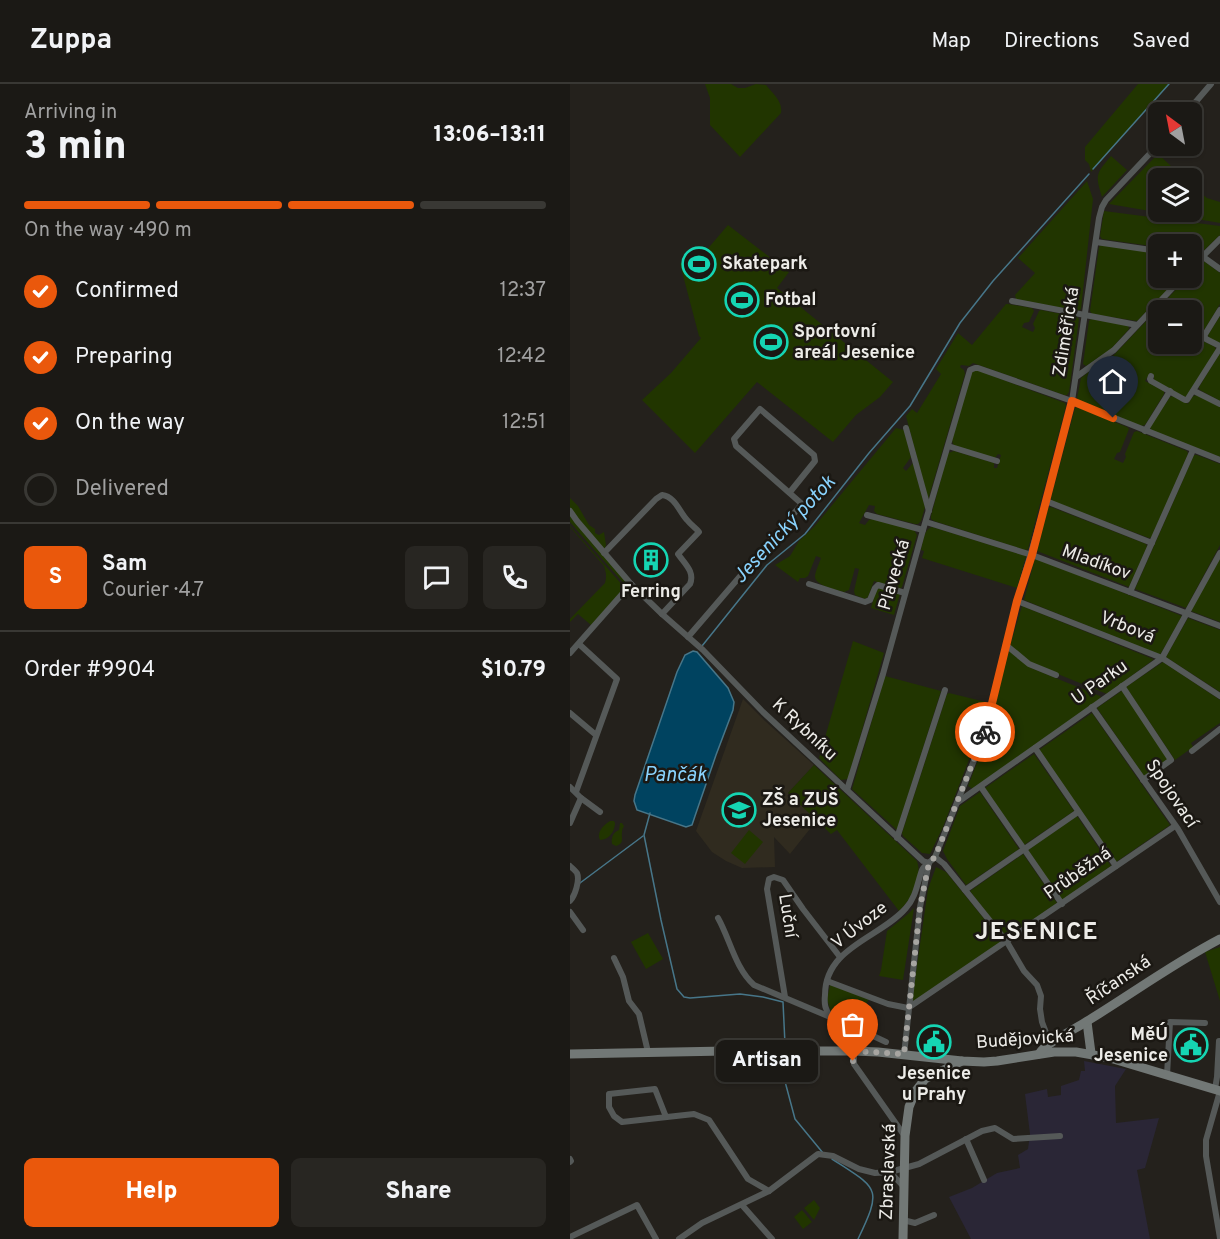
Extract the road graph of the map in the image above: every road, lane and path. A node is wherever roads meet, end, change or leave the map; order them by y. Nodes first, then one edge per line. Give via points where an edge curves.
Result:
1 (1211, 84) edge
2 (1196, 102) edge
3 (1148, 156) edge
4 (1220, 239) edge
5 (1096, 242) junction
6 (1148, 250) edge
7 (1202, 256) joint
8 (1220, 268) edge
9 (1172, 288) edge
10 (1012, 301) dead end
11 (1220, 310) edge
12 (1085, 315) junction
13 (1137, 325) junction
14 (1220, 347) edge
15 (1151, 376) dead end
16 (1076, 377) junction
17 (1170, 391) junction
18 (1194, 391) junction
19 (1072, 401) junction
20 (1220, 404) edge
21 (906, 428) dead end
22 (1144, 431) junction
23 (948, 446) junction
24 (1193, 450) junction
25 (1220, 460) edge
26 (997, 461) dead end
27 (790, 492) junction
28 (1046, 501) junction
29 (570, 511) edge
30 (929, 511) junction
31 (867, 515) dead end
32 (926, 522) junction
33 (923, 530) junction
34 (1152, 543) junction
35 (604, 553) junction
36 (1220, 553) edge
37 (1032, 555) junction
38 (631, 584) junction
39 (809, 584) dead end
40 (1130, 592) junction
41 (905, 593) junction
42 (1017, 601) junction
43 (662, 614) junction
44 (1186, 614) junction
45 (1220, 626) edge
46 (688, 637) junction
47 (579, 644) junction
48 (1006, 645) junction
49 (570, 653) edge
50 (1162, 658) junction
51 (1056, 675) dead end
52 (1122, 686) junction
53 (945, 690) dead end
54 (1220, 696) edge
55 (1092, 707) junction
56 (570, 713) edge
57 (1220, 729) edge
58 (596, 735) junction
59 (1035, 748) junction
60 (1192, 751) dead end
61 (1143, 780) junction
62 (981, 787) junction
63 (573, 790) edge
64 (848, 790) junction
65 (581, 798) junction
66 (957, 802) junction
67 (600, 812) dead end
68 (1078, 812) junction
69 (570, 823) edge
70 (1175, 826) junction
71 (897, 838) junction
72 (1024, 850) junction
73 (935, 857) junction
74 (929, 863) junction
75 (570, 866) edge
76 (1116, 866) junction
77 (965, 890) junction
78 (570, 901) edge
79 (1220, 902) edge
80 (1062, 904) junction
81 (570, 912) edge
82 (718, 918) dead end
83 (583, 930) dead end
84 (1220, 939) edge
85 (1007, 942) junction
86 (840, 957) junction
87 (614, 958) dead end
88 (826, 981) junction
89 (785, 997) junction
90 (909, 1008) junction
91 (831, 1017) junction
92 (1087, 1022) junction
93 (1205, 1023) dead end
94 (854, 1027) junction
95 (1219, 1041) edge
96 (886, 1042) dead end
97 (1050, 1043) junction
98 (854, 1051) junction
99 (648, 1053) junction
100 (1090, 1053) junction
101 (570, 1054) edge
102 (904, 1054) junction
103 (1039, 1054) junction
104 (962, 1061) junction
105 (1167, 1075) junction
106 (1218, 1090) edge
107 (666, 1117) junction
108 (905, 1136) junction
109 (1060, 1136) dead end
110 (966, 1139) junction
111 (904, 1168) junction
112 (890, 1172) junction
113 (984, 1180) dead end
114 (904, 1187) junction
115 (769, 1191) junction
116 (742, 1205) junction
117 (934, 1215) dead end
118 (903, 1220) junction
119 (570, 1238) edge
120 (1220, 1238) edge
121 (656, 1239) edge
122 (679, 1239) edge
123 (772, 1239) edge
124 (903, 1239) edge

1 - 2 street
3 - 5 street, Zdiměřická via 1106,200
4 - 7 street
5 - 6 street
5 - 12 street, Zdiměřická
7 - 8 street
9 - 13 street
10 - 12 street
11 - 14 street via 1204,336
12 - 13 street
12 - 16 street, Zdiměřická
13 - 16 street via 1114,350
14 - 18 street
15 - 17 street via 1151,381
16 - 19 street, Zdiměřická
17 - 18 street via 1187,400
17 - 22 street
18 - 20 street
19 - 22 street
19 - 23 street, Plavecká via 973,368
19 - 28 street, Zdiměřická
21 - 30 street
22 - 24 street
23 - 26 street
23 - 30 street, Plavecká
24 - 25 street
24 - 34 street
27 - 27 street via 815,462 814,455 760,409 735,440 736,446
27 - 46 street via 802,504
28 - 34 street
28 - 37 street, Zdiměřická
29 - 35 street, K Rybníku
30 - 32 street, Plavecká
31 - 33 street
32 - 33 street, Plavecká
32 - 37 street, Mladíkov
33 - 41 street, Plavecká
34 - 40 street
35 - 38 street, K Rybníku
35 - 43 street via 656,499 668,496 676,504 699,532 678,554 691,571 690,584
36 - 44 street, U Parku
37 - 40 street, Mladíkov
37 - 42 street, Zdiměřická
38 - 43 street, K Rybníku
38 - 47 street
39 - 41 street via 865,602 878,585
40 - 44 street, Mladíkov
41 - 64 street, Plavecká
42 - 48 street, Zdiměřická
42 - 50 street, Vrbová
43 - 46 street, K Rybníku
44 - 45 street, Mladíkov
44 - 50 street, U Parku
46 - 64 street, K Rybníku
47 - 49 street
47 - 58 street via 617,679
48 - 51 street via 1029,664
48 - 66 street, Zdiměřická via 985,733
50 - 52 street, U Parku
50 - 54 street, Vrbová
52 - 55 street, U Parku
52 - 61 street via 1171,760
53 - 71 street
55 - 59 street, U Parku
55 - 61 street, Spojovací
56 - 58 street
57 - 60 street
58 - 63 street
59 - 62 street, U Parku
59 - 68 street
61 - 70 street, Spojovací
62 - 66 street, U Parku
62 - 72 street
63 - 65 street
64 - 71 street, K Rybníku
65 - 67 street
65 - 69 street
66 - 73 street, Zdiměřická
68 - 72 street
68 - 76 street
70 - 76 street, Průběžná
70 - 79 street, Spojovací
71 - 74 street, K Rybníku
72 - 77 street
72 - 80 street
73 - 74 street
73 - 77 street
74 - 86 street, V Úvoze via 923,868 916,894 905,910
74 - 90 street
75 - 78 street via 578,873 575,896
76 - 80 street, Průběžná
77 - 85 street
80 - 85 street, Průběžná
81 - 83 street
82 - 89 street via 751,982
84 - 92 main road, Říčanská via 1158,974
85 - 90 street, Průběžná
85 - 97 street via 1037,985 1042,1022
86 - 88 street, V Úvoze
86 - 89 street, Luční via 783,880 769,879 767,889
87 - 99 street via 629,1001 639,1014
88 - 90 street
88 - 91 street via 824,1002
89 - 91 street
90 - 102 street
91 - 94 street
92 - 97 main road, Říčanská
92 - 100 main road
93 - 105 street via 1170,1022
94 - 96 street
94 - 98 street
95 - 106 street
97 - 103 main road, Říčanská
98 - 99 main road, Budějovická
98 - 102 main road, Budějovická
98 - 108 street via 854,1064
99 - 101 main road, Budějovická
100 - 103 main road, Budějovická
100 - 105 main road, Budějovická
102 - 104 main road, Budějovická
103 - 104 main road, Budějovická via 997,1061
104 - 108 main road, Zbraslavská via 925,1079 915,1092
105 - 106 main road, Budějovická
106 - 120 street via 1206,1156
107 - 107 street via 656,1089 609,1094 609,1107 622,1122
107 - 115 street via 694,1114 709,1120 748,1179
108 - 111 main road, Zbraslavská
109 - 110 street via 1013,1139 995,1128
110 - 111 street
110 - 113 street
111 - 112 street
111 - 114 main road, Zbraslavská
112 - 114 street
112 - 115 street via 875,1173 833,1156 818,1155
114 - 118 main road, Zbraslavská
115 - 116 street
116 - 122 street via 702,1223
116 - 123 street
117 - 118 street via 915,1223
118 - 124 main road, Zbraslavská
119 - 121 street via 637,1205

